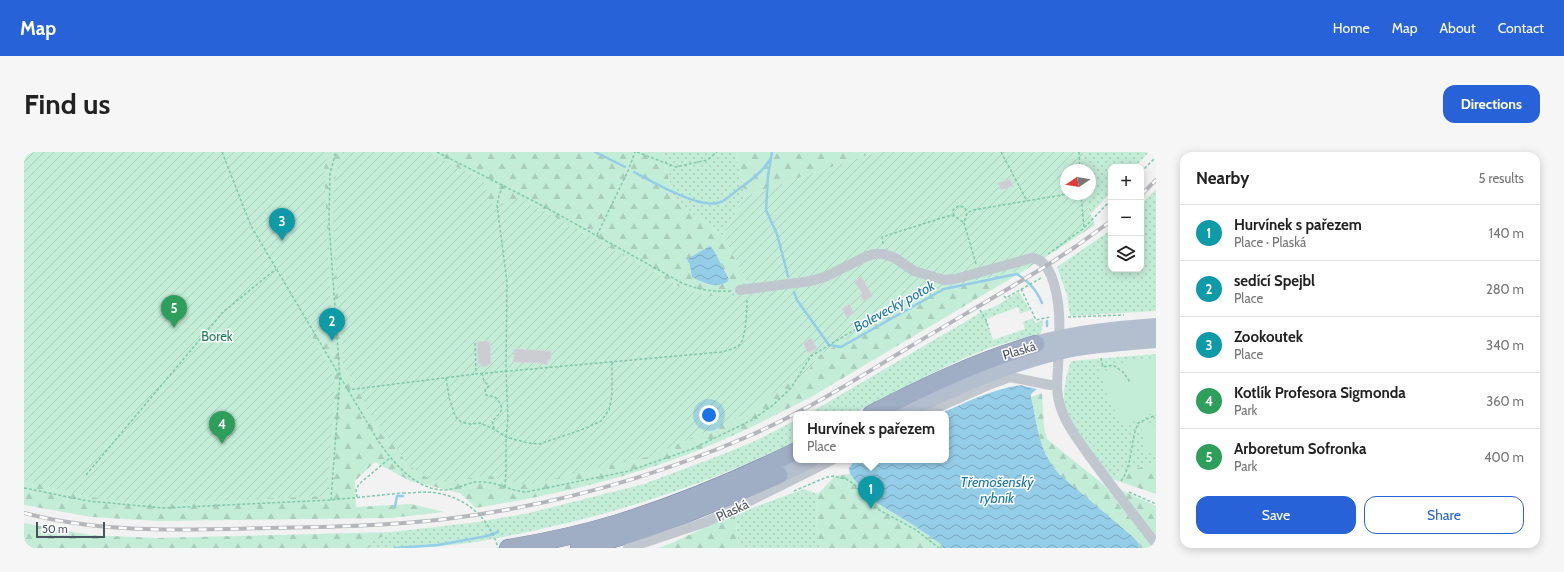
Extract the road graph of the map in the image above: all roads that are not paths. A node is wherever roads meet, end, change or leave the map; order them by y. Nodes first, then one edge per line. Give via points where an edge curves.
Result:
1 (743, 294) road end
2 (1156, 326) edge
3 (1156, 340) edge
4 (1036, 344) joint
5 (1059, 345) junction
6 (1057, 385) junction
7 (877, 411) edge
8 (907, 411) edge
9 (930, 411) edge
10 (793, 454) edge
11 (798, 463) edge
12 (826, 463) edge
13 (777, 468) junction
14 (1156, 544) edge
15 (508, 548) edge
16 (579, 548) edge
17 (628, 548) edge

1 - 5 street via 811,281 874,254 895,258 914,271 944,280 1032,258 1040,260 1046,266 1058,295 1064,318
2 - 5 main road, Plaská via 1119,329
3 - 5 main road, Plaská
4 - 5 main road, Plaská
4 - 7 highway, Plaská via 980,362
5 - 6 street
5 - 8 main road, Plaská
6 - 9 street, Plaská via 1010,377
6 - 14 street via 1058,401 1073,432
10 - 13 highway
11 - 13 main road
12 - 17 street, Plaská via 706,522
13 - 15 highway via 617,524
13 - 16 highway via 702,508 620,537

